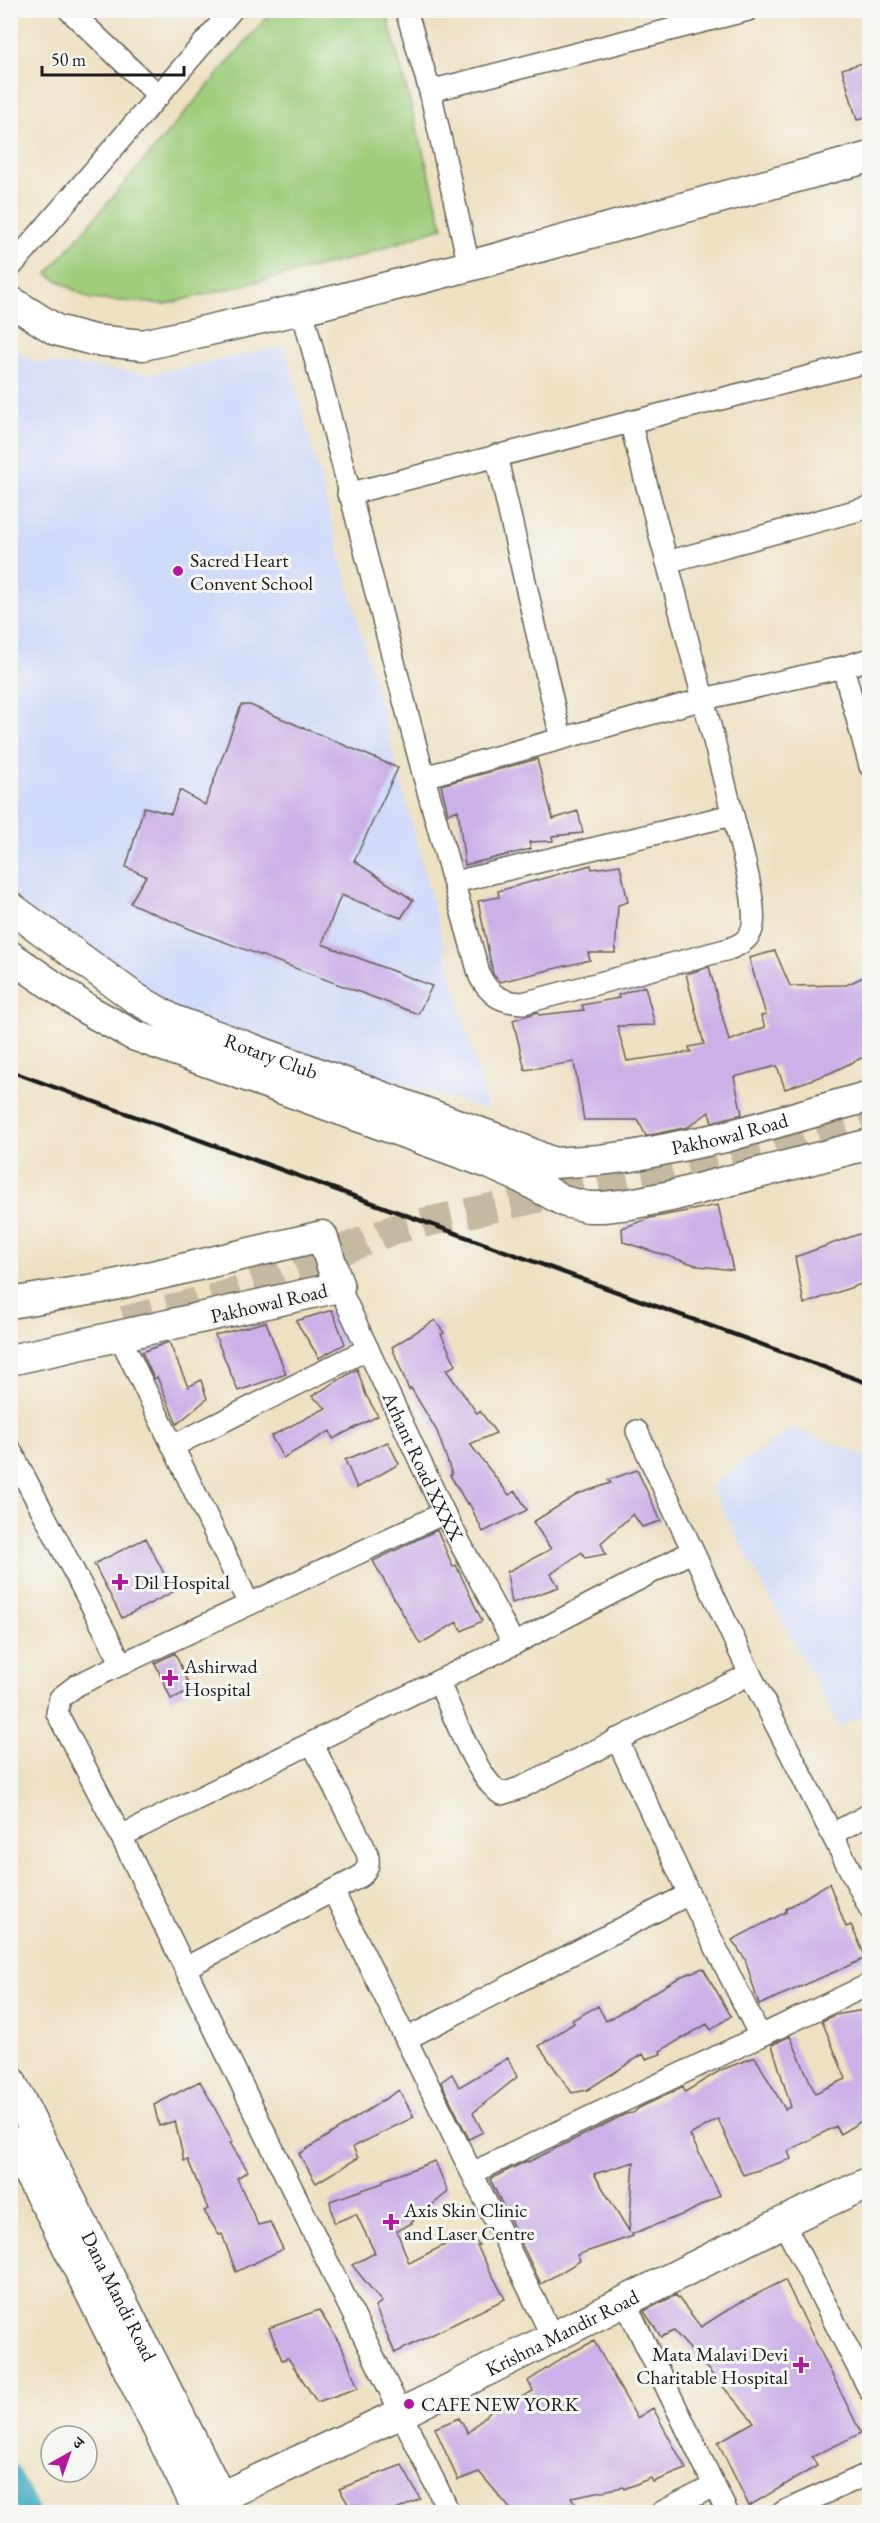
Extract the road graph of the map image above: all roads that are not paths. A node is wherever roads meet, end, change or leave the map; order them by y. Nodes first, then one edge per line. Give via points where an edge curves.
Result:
1 (69, 10) edge
2 (232, 10) edge
3 (406, 10) edge
4 (748, 10) edge
5 (430, 91) junction
6 (159, 96) junction
7 (870, 157) edge
8 (469, 266) junction
9 (10, 268) edge
10 (10, 301) edge
11 (302, 309) junction
12 (870, 361) edge
13 (630, 421) junction
14 (496, 455) junction
15 (348, 494) junction
16 (870, 507) edge
17 (667, 562) junction
18 (870, 660) edge
19 (843, 667) junction
20 (704, 699) junction
21 (561, 738) junction
22 (870, 766) edge
23 (424, 777) junction
24 (732, 815) junction
25 (455, 882) junction
26 (10, 907) edge
27 (10, 938) edge
28 (10, 956) edge
29 (173, 1020) junction
30 (870, 1096) edge
31 (870, 1144) edge
32 (494, 1151) junction
33 (553, 1163) joint
34 (339, 1287) junction
35 (10, 1304) edge
36 (120, 1337) junction
37 (368, 1349) junction
38 (10, 1360) edge
39 (637, 1431) dead end
40 (173, 1446) junction
41 (10, 1449) edge
42 (444, 1513) junction
43 (691, 1552) junction
44 (249, 1604) junction
45 (514, 1644) junction
46 (122, 1664) junction
47 (750, 1674) junction
48 (438, 1681) junction
49 (617, 1739) junction
50 (312, 1743) junction
51 (870, 1814) edge
52 (832, 1834) junction
53 (121, 1836) junction
54 (333, 1891) junction
55 (689, 1894) junction
56 (870, 1909) edge
57 (185, 1968) junction
58 (870, 1984) edge
59 (760, 2036) junction
60 (406, 2039) junction
61 (10, 2080) edge
62 (10, 2141) edge
63 (472, 2173) junction
64 (870, 2182) edge
65 (783, 2222) junction
66 (625, 2302) junction
67 (553, 2338) junction
68 (870, 2391) edge
69 (399, 2414) junction
70 (870, 2473) edge
71 (714, 2486) junction
72 (211, 2507) edge
73 (448, 2512) edge
74 (662, 2512) edge
75 (727, 2512) edge
76 (783, 2512) edge

1 - 6 street
2 - 6 street
3 - 5 street
4 - 5 street
5 - 8 street
6 - 9 street
7 - 8 street
8 - 11 street
10 - 11 street via 56,330 93,340 143,345
11 - 15 street
12 - 13 street
13 - 14 street
13 - 17 street
14 - 15 street
14 - 21 street
15 - 23 street
16 - 17 street
17 - 20 street
18 - 19 street
19 - 20 street
19 - 22 street
20 - 21 street
20 - 24 street
21 - 23 street
23 - 25 street
24 - 25 street
24 - 25 street via 753,916 749,937 740,945 523,1004 497,999 487,990 480,977
26 - 29 street, Rotary Club via 135,998
27 - 29 street via 124,1018 145,1027
28 - 32 street via 88,1010 133,1035
29 - 32 street, Rotary Club
30 - 33 street, Pakhowal Road via 725,1137 632,1156
31 - 32 street via 671,1196 588,1207 566,1202 522,1178
32 - 33 street, Rotary Club
34 - 35 street, Pakhowal Road via 322,1236 101,1288
34 - 36 street, Pakhowal Road
34 - 37 street, Arhant Road XXXX
36 - 38 street, Pakhowal Road
36 - 40 street
37 - 40 street
37 - 42 street, Arhant Road XXXX
39 - 43 street
40 - 44 street
41 - 46 street
42 - 44 street
42 - 45 street, Arhant Road XXXX
43 - 45 street
43 - 47 street
44 - 46 street
45 - 48 street
46 - 53 street via 68,1690 57,1704 57,1713
47 - 49 street
47 - 52 street
48 - 49 street via 482,1774 501,1794
48 - 50 street
49 - 55 street
50 - 53 street
50 - 54 street via 369,1860 361,1876
51 - 52 street
52 - 56 street
53 - 57 street
54 - 57 street
54 - 60 street
55 - 59 street
55 - 60 street
57 - 69 street
58 - 59 street
59 - 63 street
60 - 63 street
61 - 72 street, Dana Mandi Road
62 - 72 street
63 - 67 street
64 - 65 street, Krishna Mandir Road
65 - 66 street, Krishna Mandir Road
65 - 68 street
66 - 67 street, Krishna Mandir Road
66 - 71 street
67 - 69 street, Krishna Mandir Road
69 - 72 street, Krishna Mandir Road
69 - 73 street
70 - 76 street
71 - 74 street
71 - 75 street

